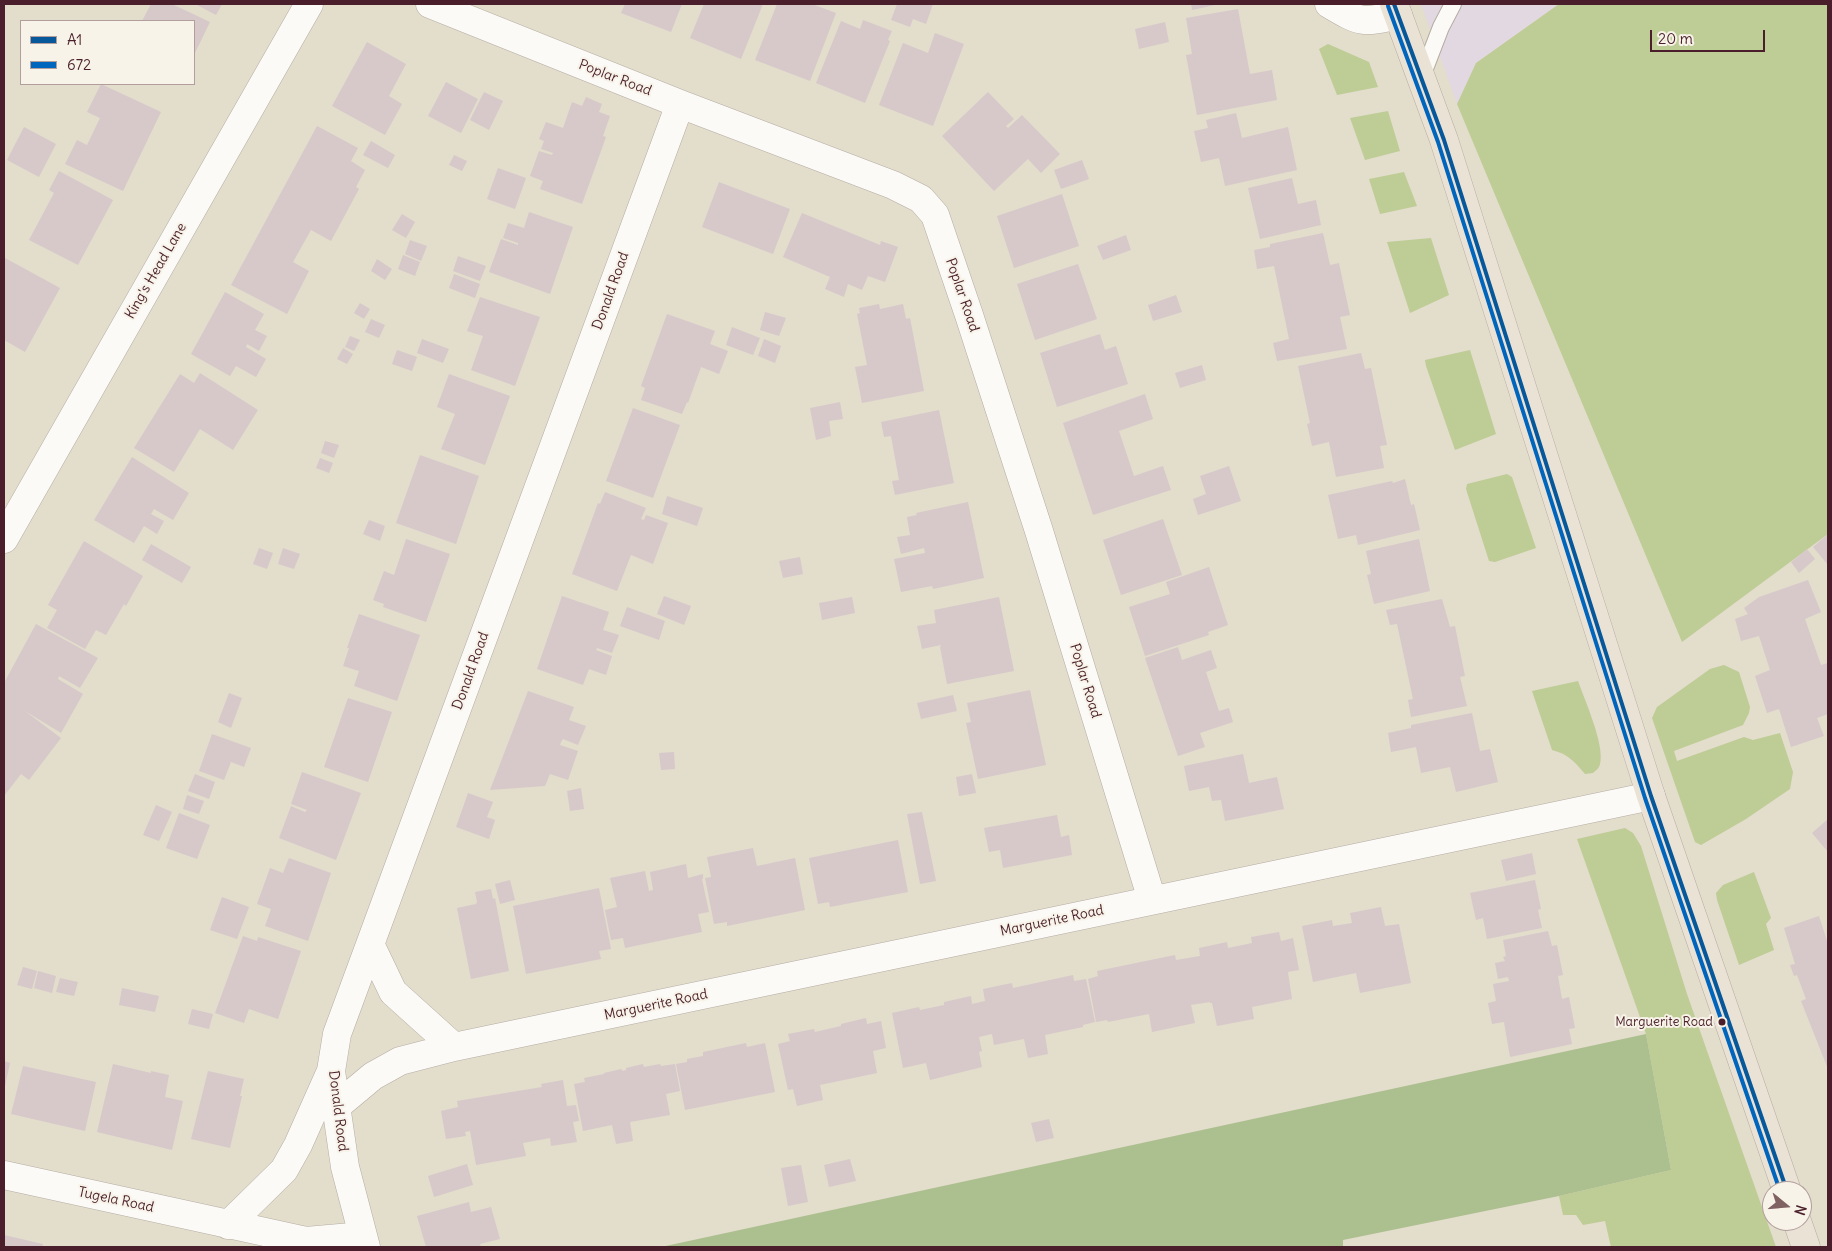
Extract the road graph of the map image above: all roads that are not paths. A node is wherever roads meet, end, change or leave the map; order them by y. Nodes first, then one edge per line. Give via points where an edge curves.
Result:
1 (309, 4) edge
2 (430, 4) edge
3 (1329, 4) edge
4 (1453, 4) edge
5 (1396, 9) edge
6 (1421, 79) junction
7 (680, 104) junction
8 (5, 535) edge
9 (1651, 796) junction
10 (1152, 900) junction
11 (370, 946) junction
12 (454, 1047) junction
13 (331, 1071) junction
14 (336, 1106) junction
15 (4, 1175) edge
16 (1784, 1181) edge
17 (228, 1224) junction
18 (1800, 1231) edge
19 (364, 1242) edge
20 (1806, 1247) edge

1 - 8 street, King's Head Lane
2 - 7 street, Poplar Road
3 - 5 street via 1353,18 1369,21
4 - 6 lane
5 - 6 highway
6 - 9 highway via 1444,140
7 - 10 street, Poplar Road via 894,185 921,199 935,215 1039,531
7 - 11 street, Donald Road
9 - 10 street, Marguerite Road
9 - 16 highway
10 - 12 street, Marguerite Road
11 - 12 street via 393,992
11 - 13 street, Donald Road via 337,1034
12 - 14 street, Marguerite Road via 400,1061 373,1076
13 - 14 street, Donald Road
13 - 17 street via 284,1170
14 - 19 street, Donald Road via 345,1167
15 - 17 street, Tugela Road
17 - 19 street, Tugela Road via 306,1241
18 - 20 highway

